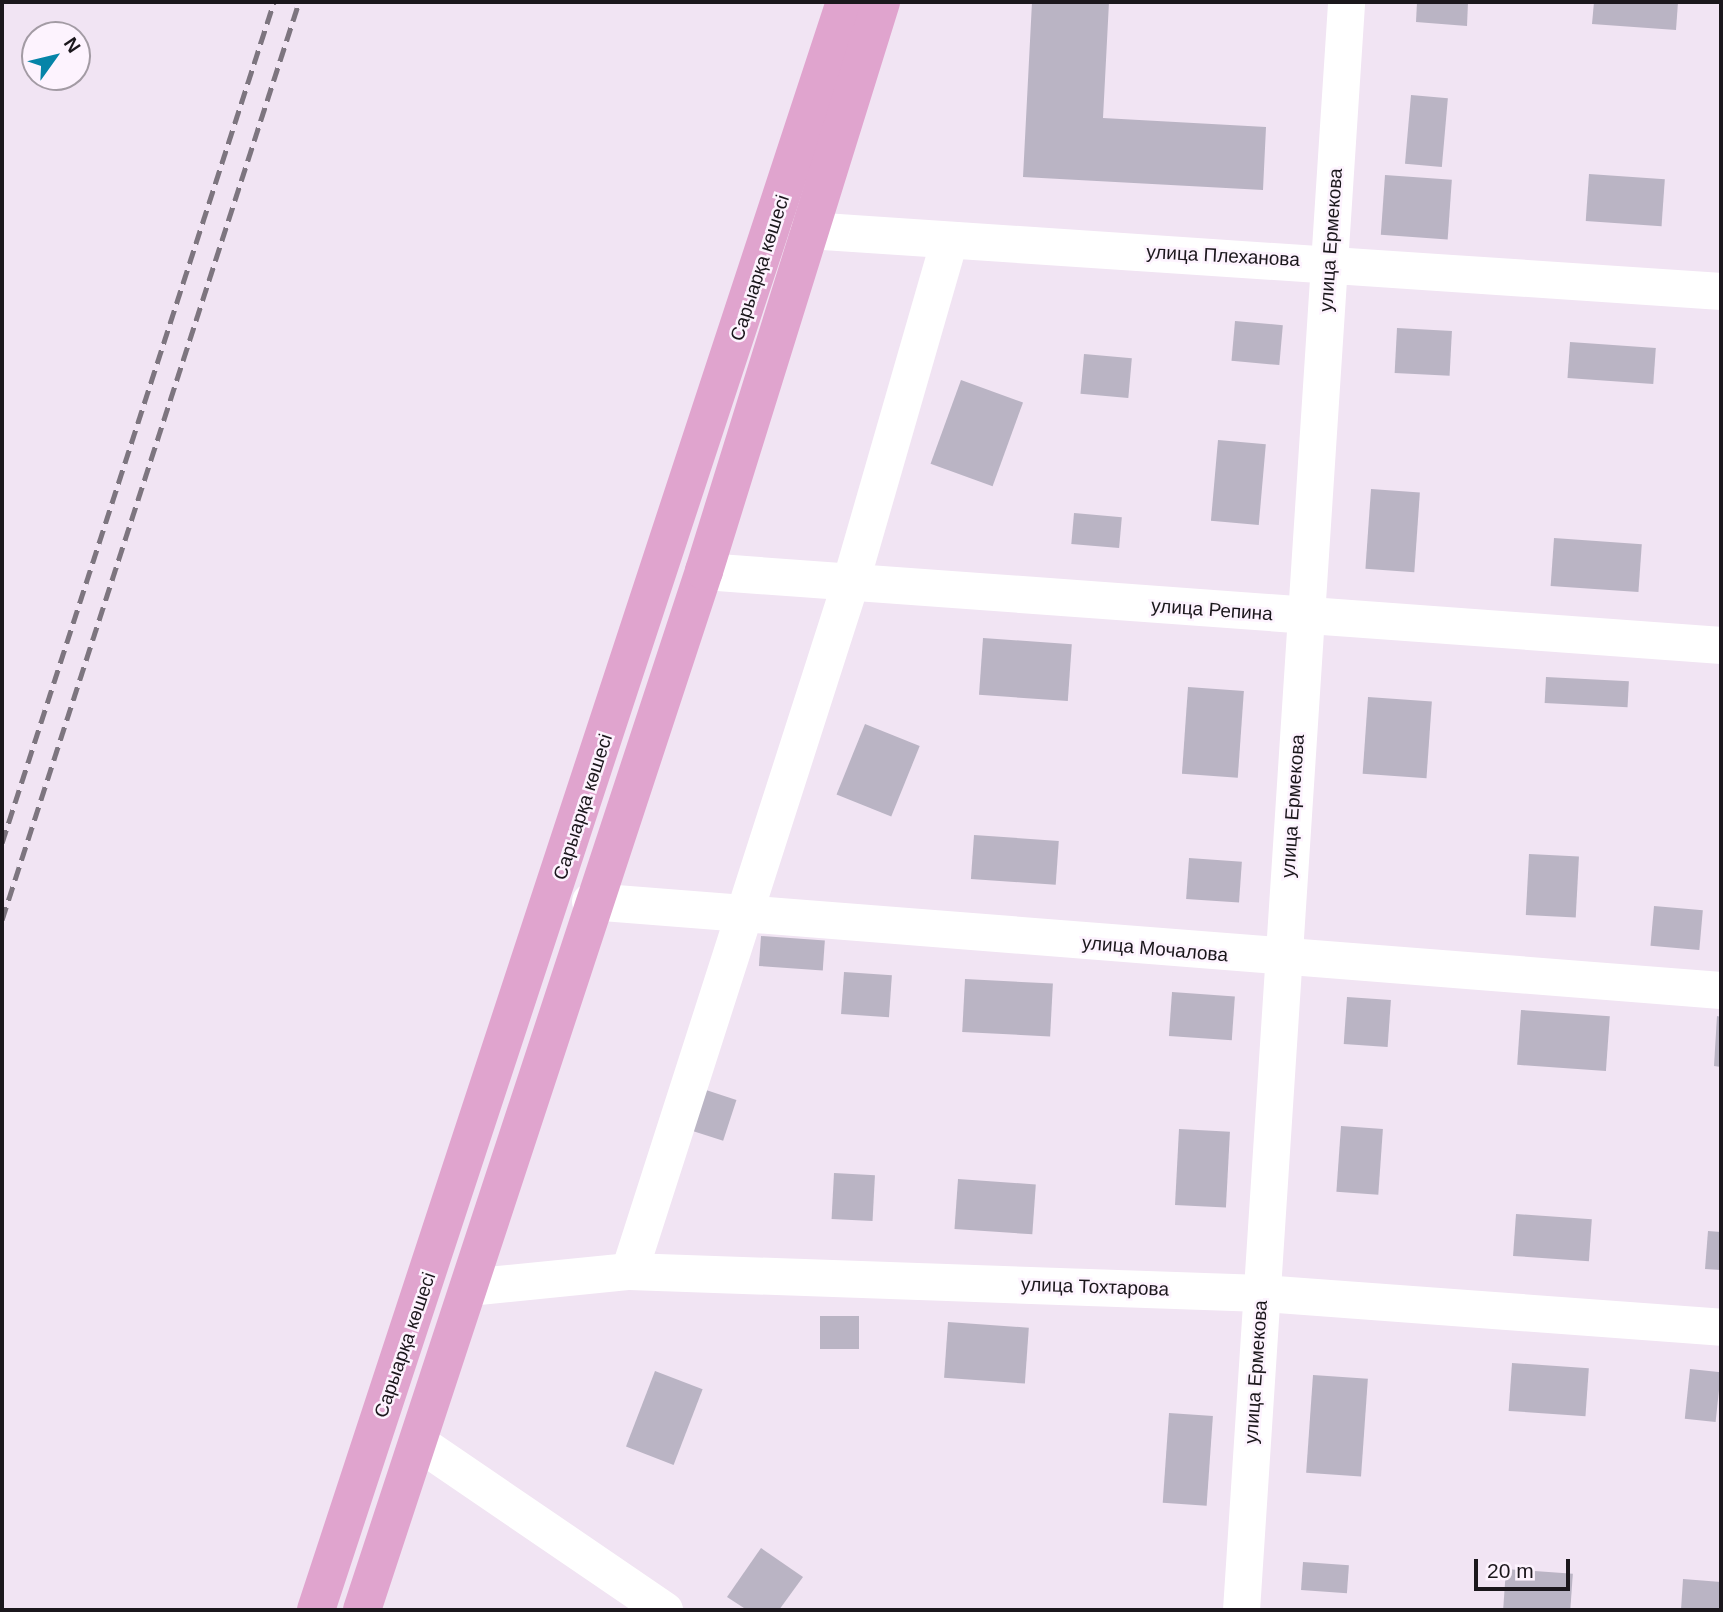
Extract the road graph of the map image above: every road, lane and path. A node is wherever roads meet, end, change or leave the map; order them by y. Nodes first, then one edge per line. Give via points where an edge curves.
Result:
1 (845, 2) edge
2 (881, 2) edge
3 (1346, 2) edge
4 (808, 230) junction
5 (948, 240) junction
6 (1329, 262) junction
7 (1721, 291) edge
8 (704, 571) junction
9 (850, 583) junction
10 (1306, 617) junction
11 (1721, 645) edge
12 (590, 901) junction
13 (745, 912) junction
14 (1283, 960) junction
15 (1721, 990) edge
16 (629, 1271) junction
17 (468, 1287) junction
18 (1262, 1293) junction
19 (1721, 1327) edge
20 (418, 1442) junction
21 (316, 1610) edge
22 (362, 1610) edge
23 (664, 1610) edge
24 (1241, 1610) edge

1 - 21 main road, Сарыарқа көшесі
2 - 4 main road, Сарыарқа көшесі
3 - 6 street, улица Ермекова
4 - 5 street, улица Плеханова
4 - 8 main road, Сарыарқа көшесі
5 - 6 street, улица Плеханова
5 - 9 street
6 - 7 street, улица Плеханова
6 - 10 street, улица Ермекова
8 - 9 street, улица Репина
8 - 12 main road, Сарыарқа көшесі
9 - 10 street, улица Репина
9 - 13 street
10 - 11 street, улица Репина
10 - 14 street, улица Ермекова
12 - 13 street, улица Мочалова
12 - 17 main road, Сарыарқа көшесі
13 - 14 street, улица Мочалова
13 - 16 street
14 - 15 street, улица Мочалова
14 - 18 street, улица Ермекова
16 - 17 street, улица Тохтарова
16 - 18 street, улица Тохтарова
17 - 20 main road, Сарыарқа көшесі
18 - 19 street, улица Тохтарова
18 - 24 street, улица Ермекова
20 - 22 main road, Сарыарқа көшесі
20 - 23 street

